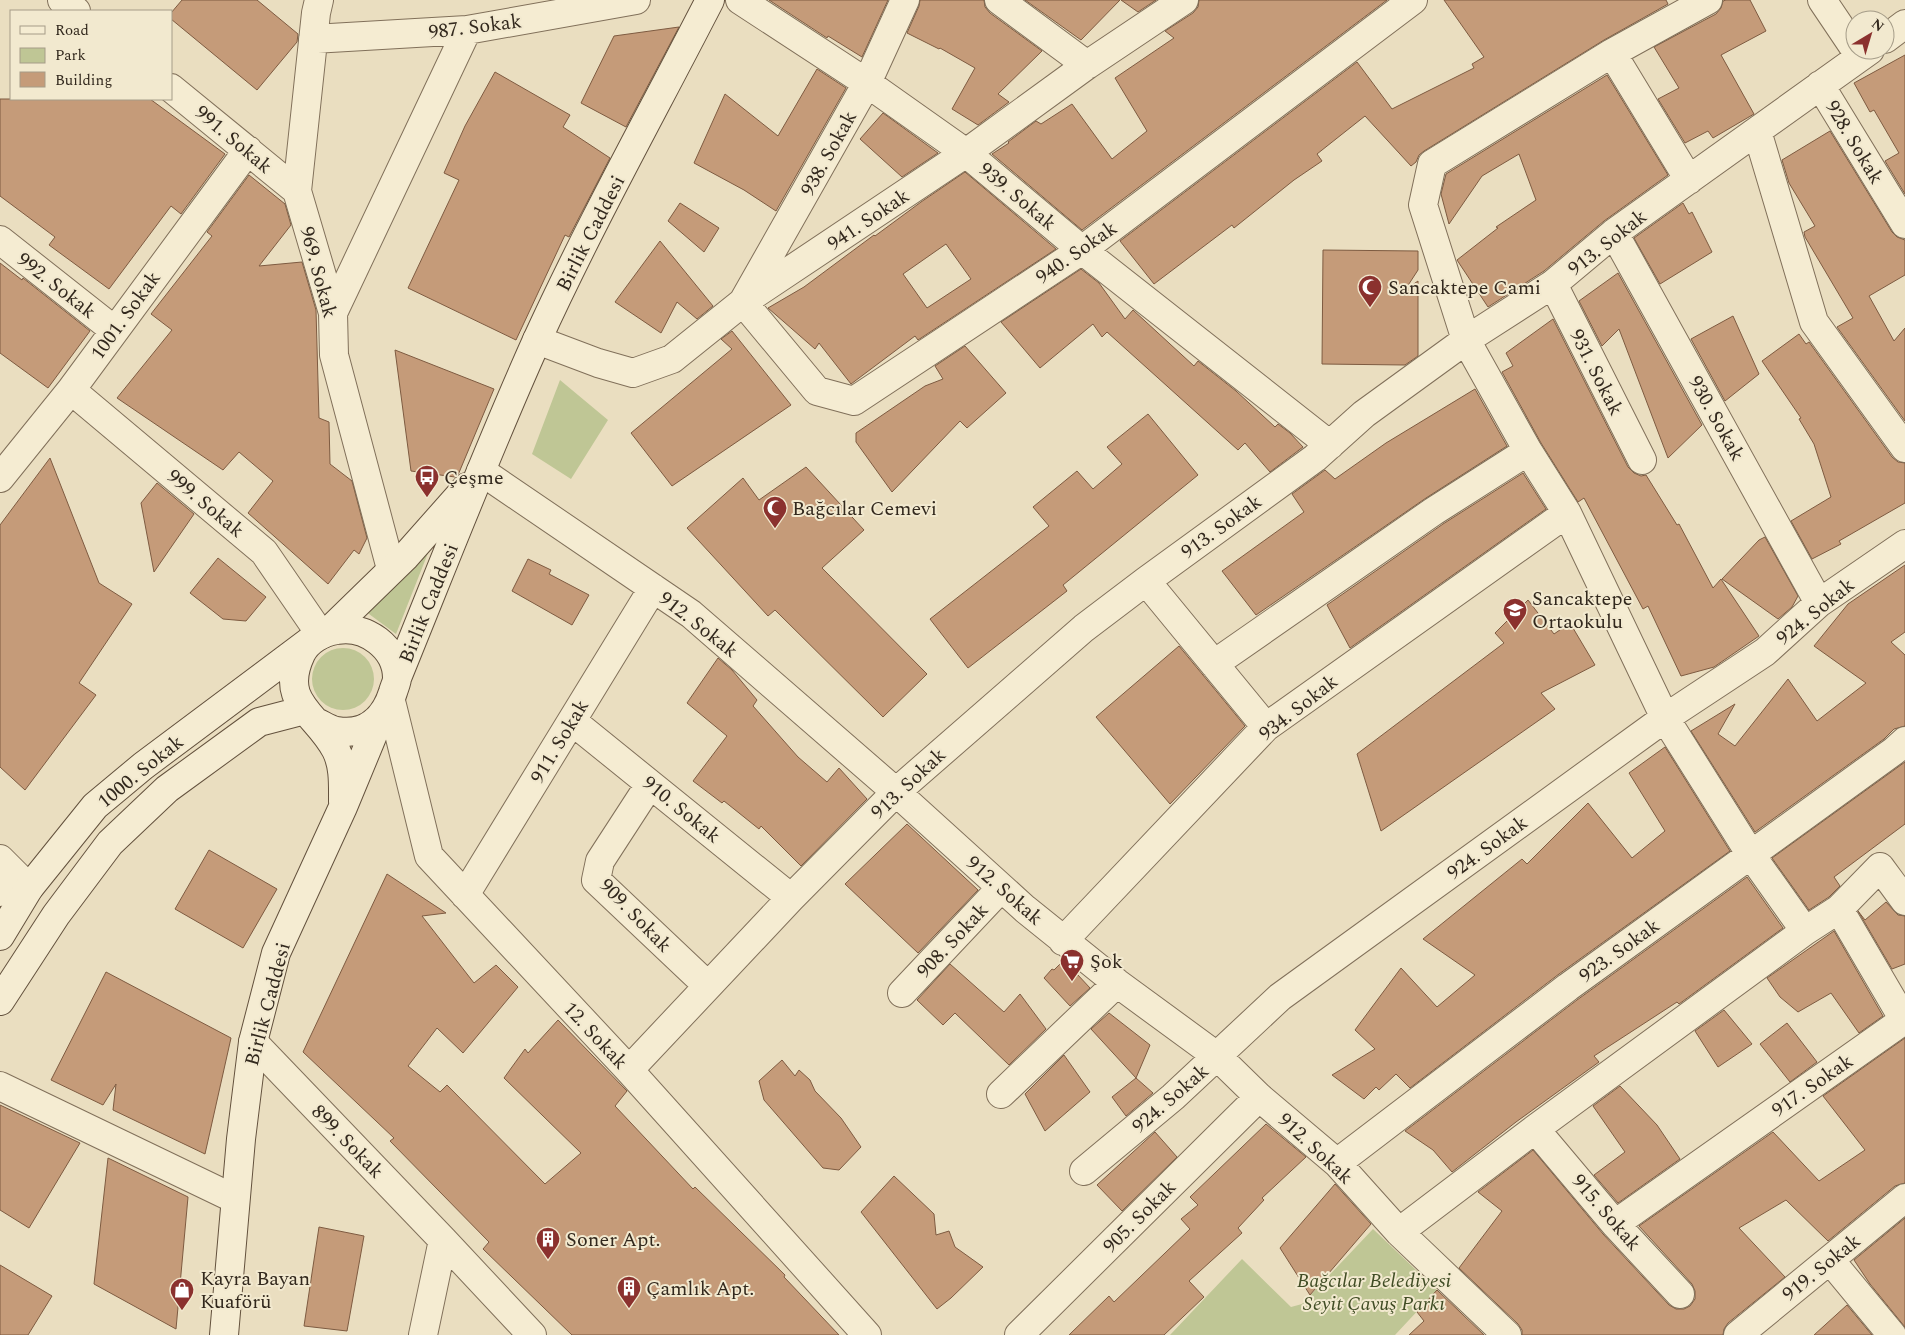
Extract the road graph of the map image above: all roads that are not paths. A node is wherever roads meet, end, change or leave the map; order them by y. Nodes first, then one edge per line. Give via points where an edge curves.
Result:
1 (62, 0) edge
2 (319, 0) edge
3 (636, 0) edge
4 (710, 0) edge
5 (740, 0) edge
6 (905, 0) edge
7 (999, 0) edge
8 (1184, 0) edge
9 (1413, 0) edge
10 (1708, 0) edge
11 (1822, 0) edge
12 (75, 10) edge
13 (467, 30) junction
14 (1845, 31) edge
15 (313, 39) junction
16 (1612, 53) junction
17 (1850, 60) edge
18 (1087, 65) junction
19 (867, 83) junction
20 (1820, 85) junction
21 (172, 89) edge
22 (1757, 131) junction
23 (248, 150) junction
24 (966, 153) junction
25 (1688, 180) junction
26 (297, 191) junction
27 (1905, 224) edge
28 (1614, 233) junction
29 (0, 240) edge
30 (1082, 250) junction
31 (1553, 284) junction
32 (743, 302) junction
33 (333, 313) junction
34 (114, 330) junction
35 (537, 340) junction
36 (1466, 340) junction
37 (71, 390) junction
38 (1330, 446) junction
39 (1905, 448) edge
40 (1528, 451) junction
41 (1642, 460) dead end
42 (481, 471) junction
43 (0, 478) edge
44 (1567, 513) junction
45 (1905, 544) edge
46 (391, 569) junction
47 (1146, 581) junction
48 (653, 588) junction
49 (1819, 603) junction
50 (321, 635) junction
51 (1214, 664) junction
52 (389, 700) junction
53 (310, 716) junction
54 (1664, 718) junction
55 (572, 720) junction
56 (1266, 728) junction
57 (1905, 741) edge
58 (650, 784) junction
59 (896, 792) junction
60 (344, 808) junction
61 (1751, 855) junction
62 (0, 859) edge
63 (29, 888) junction
64 (1001, 888) junction
65 (0, 892) edge
66 (465, 895) junction
67 (791, 898) junction
68 (1905, 901) edge
69 (1839, 909) junction
70 (1805, 931) junction
71 (0, 936) edge
72 (1063, 940) junction
73 (1117, 983) junction
74 (708, 986) junction
75 (902, 993) dead end
76 (0, 1001) edge
77 (253, 1042) junction
78 (1218, 1057) junction
79 (629, 1070) junction
80 (0, 1086) edge
81 (1001, 1094) dead end
82 (1259, 1097) junction
83 (1535, 1129) junction
84 (1336, 1164) junction
85 (1084, 1171) dead end
86 (1905, 1198) edge
87 (235, 1199) junction
88 (1615, 1224) junction
89 (1398, 1232) junction
90 (443, 1240) junction
91 (1830, 1260) junction
92 (1680, 1294) dead end
93 (856, 1331) edge
94 (224, 1335) edge
95 (424, 1335) edge
96 (532, 1335) edge
97 (1019, 1335) edge
98 (1507, 1335) edge
99 (1738, 1335) edge
100 (1892, 1335) edge

1 - 12 street
2 - 15 street, 969. Sokak
3 - 13 street, 987. Sokak
4 - 35 street, Birlik Caddesi
5 - 19 street, 939. Sokak
6 - 19 street, 938. Sokak
7 - 18 street
8 - 18 street, 941. Sokak
9 - 30 street, 940. Sokak
10 - 16 street
11 - 14 street
13 - 15 street, 987. Sokak
13 - 33 street
15 - 26 street, 969. Sokak
16 - 25 street
16 - 36 street via 1432,164 1423,205
17 - 20 street, 913. Sokak
18 - 24 street, 941. Sokak
19 - 24 street, 939. Sokak
19 - 32 street, 938. Sokak
20 - 22 street, 913. Sokak
20 - 27 street, 928. Sokak
21 - 23 street, 991. Sokak
22 - 25 street, 913. Sokak
22 - 39 street via 1814,322
23 - 26 street, 991. Sokak
23 - 34 street, 1001. Sokak
24 - 30 street, 939. Sokak
24 - 32 street, 941. Sokak
25 - 28 street, 913. Sokak
26 - 33 street, 969. Sokak
28 - 31 street, 913. Sokak
28 - 49 street, 930. Sokak
29 - 34 street, 992. Sokak
30 - 32 street, 940. Sokak via 854,401 817,391
30 - 38 street, 939. Sokak
31 - 36 street, 913. Sokak
31 - 41 street, 931. Sokak
32 - 35 street, 941. Sokak via 672,360 633,373
33 - 46 street, 969. Sokak via 334,355
34 - 37 street, 1001. Sokak
35 - 42 street, Birlik Caddesi
36 - 38 street, 913. Sokak via 1364,414
36 - 40 street
37 - 43 street, 1001. Sokak
37 - 50 street, 999. Sokak via 264,552
38 - 47 street, 913. Sokak
40 - 44 street
40 - 51 street via 1434,511
42 - 46 street, Birlik Caddesi
42 - 48 street, 912. Sokak
42 - 52 street, Birlik Caddesi
44 - 54 street
44 - 56 street, 934. Sokak
45 - 49 street, 924. Sokak
46 - 50 street, Birlik Caddesi
47 - 51 street
47 - 59 street, 913. Sokak via 1084,628
48 - 55 street, 911. Sokak
48 - 59 street, 912. Sokak via 691,614
49 - 54 street, 924. Sokak via 1765,652
50 - 52 street via 345,628 376,638 394,663
50 - 53 street via 302,651 295,667 293,684 297,700
50 - 63 street, 1000. Sokak via 143,766 95,806
51 - 56 street
52 - 53 street via 364,729 352,732 336,731
52 - 60 street, Birlik Caddesi
52 - 66 street, 12. Sokak via 430,856
53 - 60 street via 336,750 343,772
53 - 76 street via 259,722 167,789 110,843 56,915
54 - 61 street
54 - 78 street, 924. Sokak via 1280,997
55 - 58 street, 910. Sokak
55 - 66 street, 911. Sokak
56 - 72 street, 934. Sokak
57 - 61 street, 923. Sokak
58 - 67 street, 910. Sokak
58 - 74 street, 909. Sokak via 600,862 596,880
59 - 64 street, 912. Sokak
59 - 67 street, 913. Sokak
60 - 77 street, Birlik Caddesi via 276,953
61 - 70 street
61 - 84 street, 923. Sokak via 1568,987
62 - 63 street
63 - 65 street
63 - 71 street, 1000. Sokak
64 - 72 street, 912. Sokak
64 - 75 street, 908. Sokak
66 - 79 street, 12. Sokak
67 - 74 street, 913. Sokak
68 - 69 street via 1880,867
69 - 70 street
69 - 88 street, 917. Sokak via 1904,1020
70 - 83 street
72 - 73 street, 912. Sokak
73 - 78 street, 912. Sokak
73 - 81 street
74 - 79 street, 913. Sokak
77 - 87 street, Birlik Caddesi
77 - 90 street, 899. Sokak
78 - 82 street, 912. Sokak
78 - 85 street, 924. Sokak
79 - 93 street, 12. Sokak
80 - 87 street
82 - 84 street, 912. Sokak
82 - 97 street, 905. Sokak
83 - 88 street, 915. Sokak
83 - 89 street
84 - 89 street, 912. Sokak
86 - 91 street, 919. Sokak
87 - 94 street, Birlik Caddesi
88 - 92 street, 915. Sokak
89 - 98 street, 912. Sokak
90 - 95 street
90 - 96 street, 899. Sokak
91 - 99 street, 919. Sokak
91 - 100 street

